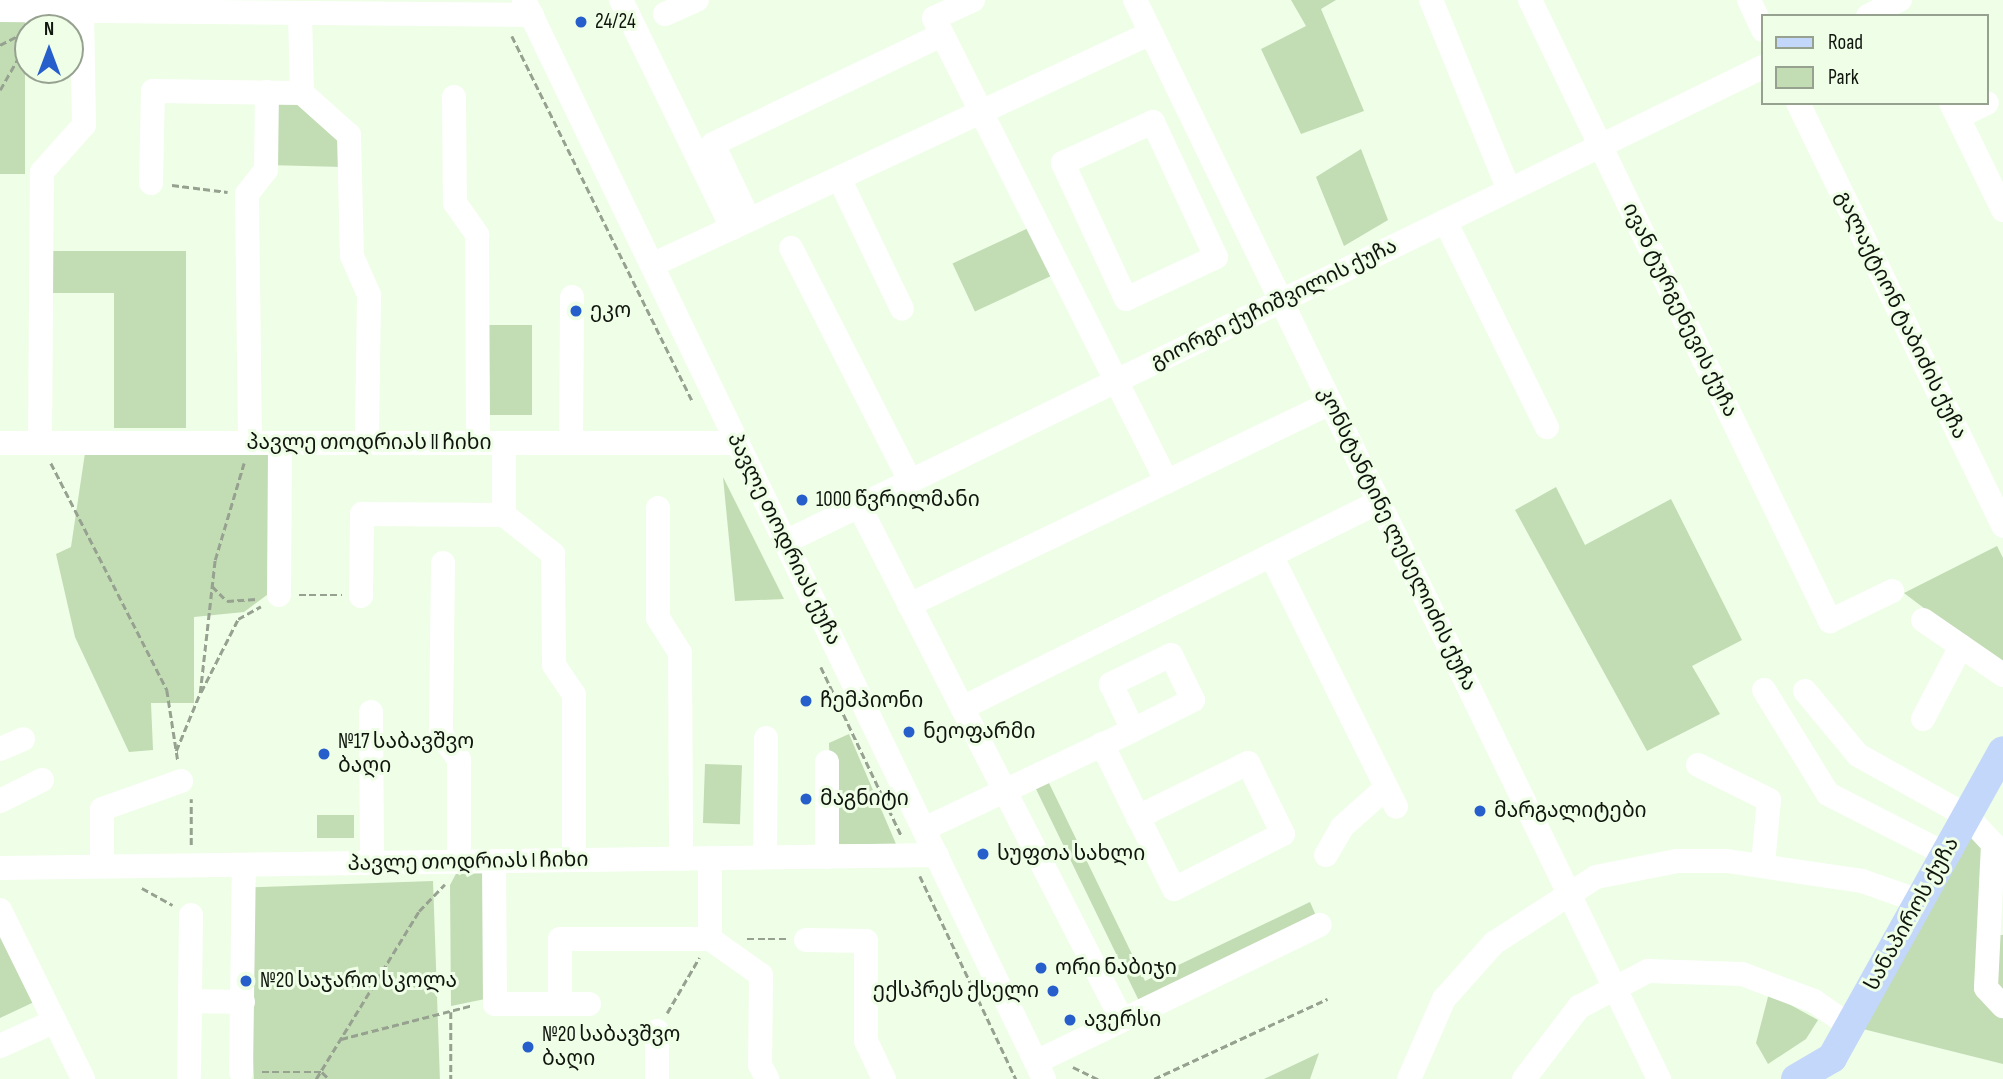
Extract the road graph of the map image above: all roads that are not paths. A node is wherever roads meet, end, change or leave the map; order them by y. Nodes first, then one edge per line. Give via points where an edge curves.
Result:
1 (621, 0) edge
2 (696, 0) edge
3 (973, 0) edge
4 (1135, 0) edge
5 (1431, 0) edge
6 (1530, 0) edge
7 (1749, 0) edge
8 (1899, 0) edge
9 (54, 6) edge
10 (166, 6) edge
11 (274, 6) edge
12 (371, 7) edge
13 (417, 7) edge
14 (528, 7) edge
15 (0, 10) edge
16 (82, 11) junction
17 (300, 13) junction
18 (665, 14) dead end
19 (1872, 14) edge
20 (1762, 28) edge
21 (1151, 33) junction
22 (942, 35) junction
23 (1762, 67) edge
24 (267, 92) junction
25 (302, 93) junction
26 (454, 97) dead end
27 (1799, 105) edge
28 (1978, 105) edge
29 (1955, 110) edge
30 (982, 111) junction
31 (1600, 146) junction
32 (1221, 176) junction
33 (839, 178) junction
34 (151, 183) road end
35 (1509, 190) junction
36 (1186, 193) junction
37 (2003, 210) edge
38 (1445, 221) junction
39 (741, 224) junction
40 (791, 248) dead end
41 (652, 265) junction
42 (572, 297) dead end
43 (1281, 301) junction
44 (902, 309) dead end
45 (1117, 381) junction
46 (1331, 403) junction
47 (1548, 427) dead end
48 (0, 443) edge
49 (40, 443) junction
50 (250, 443) junction
51 (280, 443) junction
52 (367, 443) junction
53 (478, 443) junction
54 (504, 443) junction
55 (571, 443) junction
56 (738, 443) junction
57 (910, 481) junction
58 (1167, 482) junction
59 (1379, 502) junction
60 (859, 506) junction
61 (658, 508) dead end
62 (503, 515) junction
63 (2003, 526) edge
64 (785, 542) junction
65 (1271, 555) junction
66 (443, 563) dead end
67 (1892, 591) dead end
68 (279, 595) road end
69 (361, 596) road end
70 (909, 605) junction
71 (1923, 620) dead end
72 (1961, 646) junction
73 (2003, 675) edge
74 (1764, 690) dead end
75 (1805, 691) dead end
76 (962, 708) junction
77 (372, 712) dead end
78 (1923, 719) dead end
79 (1133, 730) dead end
80 (23, 738) dead end
81 (766, 738) dead end
82 (1102, 744) junction
83 (0, 749) edge
84 (2003, 751) edge
85 (827, 762) dead end
86 (1698, 765) dead end
87 (42, 780) dead end
88 (181, 781) road end
89 (1004, 790) junction
90 (0, 801) edge
91 (1967, 816) junction
92 (1138, 817) junction
93 (924, 829) junction
94 (1946, 854) junction
95 (937, 855) junction
96 (1326, 855) dead end
97 (765, 857) junction
98 (827, 857) junction
99 (710, 858) junction
100 (681, 859) junction
101 (574, 860) junction
102 (494, 861) junction
103 (459, 862) junction
104 (372, 863) junction
105 (244, 864) junction
106 (1763, 864) junction
107 (102, 866) junction
108 (0, 868) edge
109 (1568, 891) junction
110 (1919, 901) junction
111 (0, 910) edge
112 (191, 915) road end
113 (1320, 925) dead end
114 (1997, 928) edge
115 (710, 939) junction
116 (806, 940) road end
117 (1614, 984) junction
118 (190, 1001) junction
119 (243, 1002) junction
120 (560, 1004) junction
121 (589, 1004) dead end
122 (2003, 1006) edge
123 (1121, 1018) junction
124 (55, 1021) junction
125 (1850, 1026) junction
126 (657, 1031) road end
127 (0, 1046) edge
128 (1830, 1068) edge
129 (1040, 1070) edge
130 (241, 1072) road end
131 (189, 1076) dead end
132 (83, 1079) edge
133 (657, 1079) edge
134 (767, 1079) edge
135 (884, 1079) edge
136 (1409, 1079) edge
137 (1524, 1079) edge
138 (1659, 1079) edge
139 (1796, 1079) edge

1 - 39 street
2 - 18 street
3 - 22 street via 934,18
4 - 21 street, კონსტანტინე ლესელიძის ქუჩა
5 - 35 street
6 - 31 street, ივან ტურგენევის ქუჩა
7 - 20 street
8 - 19 street
9 - 15 street
9 - 16 street
10 - 11 street
10 - 16 street
11 - 17 street
12 - 13 street
12 - 17 street
13 - 14 street via 503,15
14 - 41 street, პავლე თოდრიას ქუჩა
16 - 49 street via 84,125 42,172
17 - 25 street
21 - 30 street
21 - 32 street, კონსტანტინე ლესელიძის ქუჩა
22 - 30 street
22 - 39 street via 713,144
23 - 31 street, გიორგი ქუჩიშვილის ქუჩა
24 - 25 street
24 - 34 street via 153,91
24 - 50 street via 266,170 247,194
25 - 52 street via 349,135 352,256 369,295
26 - 53 street via 455,204 477,235
27 - 63 street, გალაქტიონ ტაბიძის ქუჩა
28 - 29 street
29 - 37 street
30 - 33 street
30 - 45 street
31 - 35 street, გიორგი ქუჩიშვილის ქუჩა
31 - 67 street, ივან ტურგენევის ქუჩა via 1830,621
32 - 36 street
32 - 43 street, კონსტანტინე ლესელიძის ქუჩა
33 - 39 street
33 - 44 street
35 - 38 street, გიორგი ქუჩიშვილის ქუჩა
36 - 36 street via 1153,122 1063,163 1126,299 1216,257
38 - 43 street, გიორგი ქუჩიშვილის ქუჩა
38 - 47 street
39 - 41 street
40 - 57 street
41 - 56 street, პავლე თოდრიას ქუჩა
42 - 55 street
43 - 45 street, გიორგი ქუჩიშვილის ქუჩა
43 - 46 street, კონსტანტინე ლესელიძის ქუჩა
45 - 57 street, გიორგი ქუჩიშვილის ქუჩა
45 - 58 street
46 - 58 street
46 - 59 street, კონსტანტინე ლესელიძის ქუჩა
48 - 49 street, პავლე თოდრიას II ჩიხი
49 - 50 street, პავლე თოდრიას II ჩიხი
50 - 51 street, პავლე თოდრიას II ჩიხი
51 - 52 street, პავლე თოდრიას II ჩიხი
51 - 68 street
52 - 53 street, პავლე თოდრიას II ჩიხი
53 - 54 street, პავლე თოდრიას II ჩიხი
54 - 55 street, პავლე თოდრიას II ჩიხი
54 - 62 street
55 - 56 street, პავლე თოდრიას II ჩიხი
56 - 64 street, პავლე თოდრიას ქუჩა
57 - 60 street, გიორგი ქუჩიშვილის ქუჩა
58 - 70 street
59 - 65 street
59 - 109 street, კონსტანტინე ლესელიძის ქუჩა
60 - 64 street, გიორგი ქუჩიშვილის ქუჩა
60 - 70 street
61 - 100 street via 658,618 680,653
62 - 69 street via 362,514
62 - 101 street via 554,554 554,666 575,695
64 - 93 street, პავლე თოდრიას ქუჩა
65 - 76 street
65 - 96 street via 1391,797 1342,827
66 - 103 street via 441,734 460,760
70 - 76 street
71 - 72 street
72 - 73 street
72 - 78 street
74 - 94 street via 1828,794
75 - 91 street via 1858,755
76 - 89 street
77 - 104 street
79 - 82 street
80 - 83 street
81 - 97 street
82 - 89 street
82 - 92 street
84 - 91 main road, სანაპიროს ქუჩა
85 - 98 street
86 - 106 street via 1769,800
87 - 90 street
88 - 107 street via 102,810
89 - 93 street
89 - 123 street
91 - 94 main road, სანაპიროს ქუჩა
91 - 114 street via 1993,844
92 - 92 street via 1174,889 1283,834 1248,763
93 - 95 street, პავლე თოდრიას ქუჩა
94 - 110 main road, სანაპიროს ქუჩა
95 - 98 street, პავლე თოდრიას I ჩიხი
95 - 129 street, პავლე თოდრიას ქუჩა
97 - 98 street, პავლე თოდრიას I ჩიხი
97 - 99 street, პავლე თოდრიას I ჩიხი
99 - 100 street, პავლე თოდრიას I ჩიხი
99 - 115 street
100 - 101 street, პავლე თოდრიას I ჩიხი
101 - 102 street, პავლე თოდრიას I ჩიხი
102 - 103 street, პავლე თოდრიას I ჩიხი
102 - 120 street via 495,1004
103 - 104 street, პავლე თოდრიას I ჩიხი
104 - 105 street, პავლე თოდრიას I ჩიხი
105 - 107 street, პავლე თოდრიას I ჩიხი
105 - 119 street
106 - 109 street via 1654,864
106 - 110 street via 1862,881
107 - 108 street, პავლე თოდრიას I ჩიხი
109 - 117 street, კონსტანტინე ლესელიძის ქუჩა
109 - 136 street via 1494,943 1444,999
110 - 125 main road, სანაპიროს ქუჩა
111 - 124 street
112 - 118 street
113 - 123 street
114 - 122 street via 1986,988
115 - 120 street via 560,939
115 - 134 street via 761,975 760,1065
116 - 135 street via 866,941 866,1041
117 - 125 street via 1675,968 1742,974 1814,1001
117 - 137 street via 1578,1007
117 - 138 street, კონსტანტინე ლესელიძის ქუჩა
118 - 119 street
118 - 131 street
119 - 130 street
120 - 121 street
123 - 129 street
124 - 127 street
124 - 132 street
125 - 128 main road, სანაპიროს ქუჩა
126 - 133 street
128 - 139 main road

